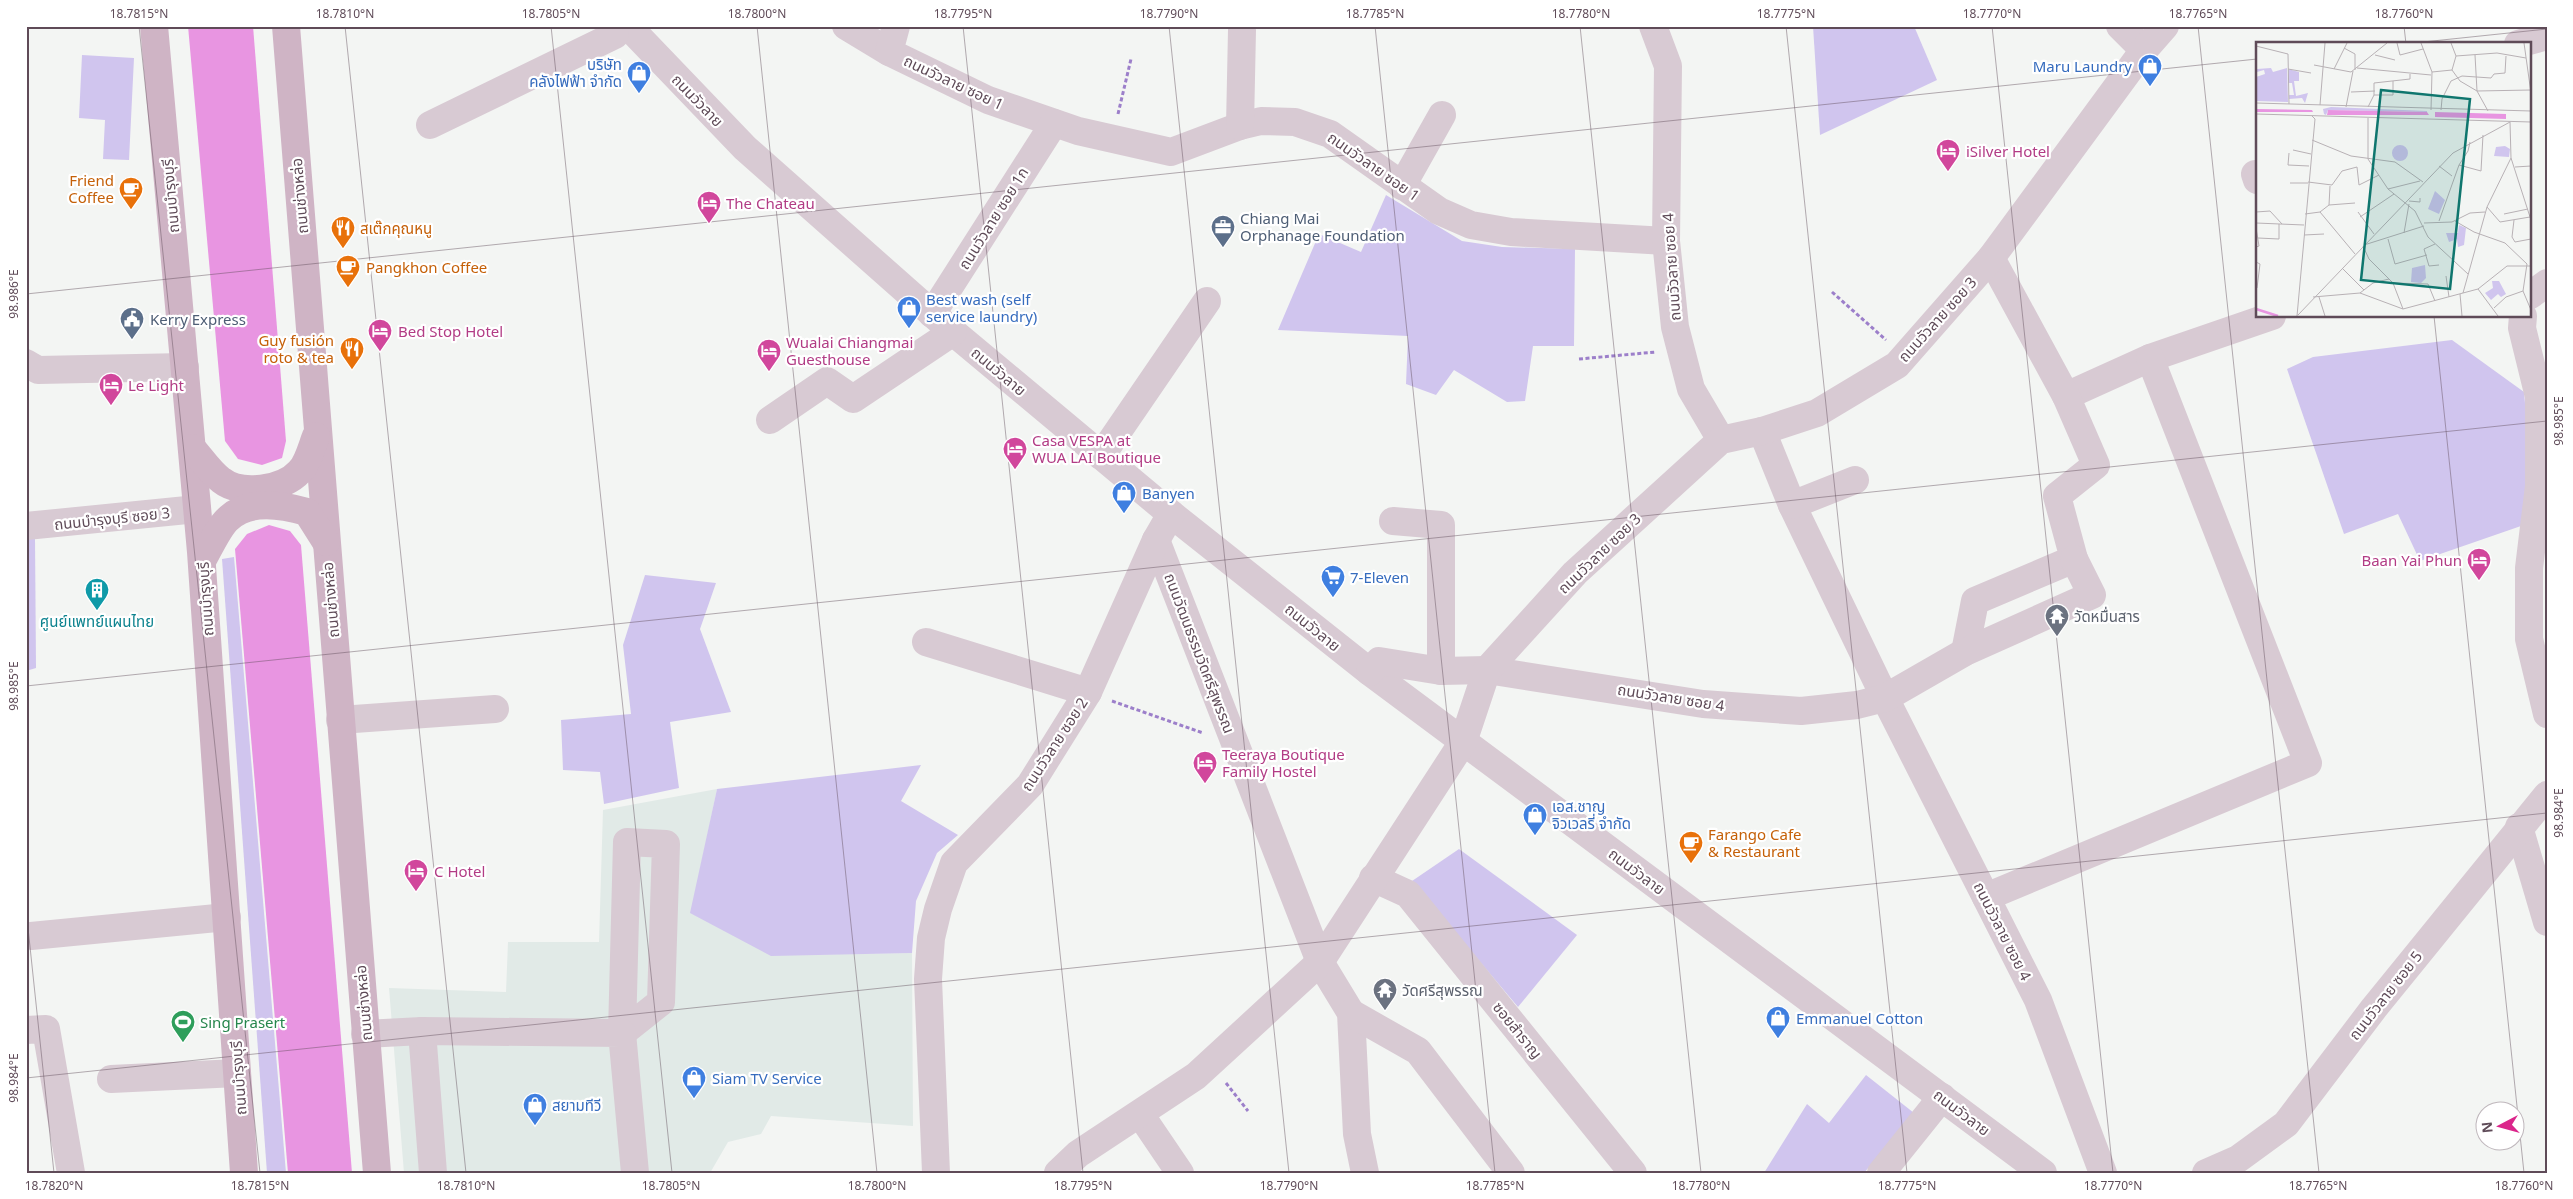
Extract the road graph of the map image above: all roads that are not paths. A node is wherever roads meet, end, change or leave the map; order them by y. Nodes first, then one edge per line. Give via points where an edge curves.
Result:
1 (154, 26) edge
2 (286, 26) edge
3 (846, 26) edge
4 (896, 26) edge
5 (1654, 26) edge
6 (2120, 26) edge
7 (2165, 26) edge
8 (1242, 30) dead end
9 (622, 31) edge
10 (2547, 36) edge
11 (2525, 42) edge
12 (2144, 50) junction
13 (888, 52) junction
14 (1442, 115) dead end
15 (1054, 123) junction
16 (430, 124) dead end
17 (1240, 126) junction
18 (1402, 186) junction
19 (1666, 241) junction
20 (1991, 258) junction
21 (2547, 283) edge
22 (2530, 295) edge
23 (1207, 301) dead end
24 (932, 314) junction
25 (2266, 318) edge
26 (2523, 318) edge
27 (953, 332) junction
28 (2150, 358) junction
29 (26, 363) edge
30 (185, 367) junction
31 (2066, 396) junction
32 (770, 420) dead end
33 (1762, 431) junction
34 (318, 432) junction
35 (1722, 440) junction
36 (192, 448) junction
37 (1101, 456) junction
38 (1855, 480) dead end
39 (1792, 504) junction
40 (198, 509) junction
41 (1171, 514) junction
42 (1393, 521) dead end
43 (26, 526) edge
44 (1156, 540) junction
45 (326, 542) junction
46 (2074, 558) junction
47 (202, 561) junction
48 (926, 642) dead end
49 (1965, 652) junction
50 (1487, 670) junction
51 (1441, 671) junction
52 (1370, 672) junction
53 (1088, 692) junction
54 (1885, 698) junction
55 (495, 709) dead end
56 (2547, 714) edge
57 (340, 720) junction
58 (1463, 742) junction
59 (2547, 795) edge
60 (2519, 827) junction
61 (1374, 878) junction
62 (1986, 897) junction
63 (227, 916) junction
64 (2547, 922) edge
65 (32, 936) dead end
66 (1320, 962) junction
67 (1351, 1013) junction
68 (26, 1030) edge
69 (422, 1031) junction
70 (622, 1033) junction
71 (365, 1034) junction
72 (237, 1073) junction
73 (111, 1079) dead end
74 (1942, 1097) junction
75 (1140, 1114) junction
76 (71, 1173) edge
77 (244, 1173) edge
78 (377, 1173) edge
79 (433, 1173) edge
80 (635, 1173) edge
81 (936, 1173) edge
82 (1058, 1173) edge
83 (1180, 1173) edge
84 (1365, 1173) edge
85 (1511, 1173) edge
86 (1633, 1173) edge
87 (1881, 1173) edge
88 (2043, 1173) edge
89 (2103, 1173) edge
90 (2206, 1173) edge

1 - 30 main road, ถนนบำรุงบุรี
2 - 34 main road, ถนนช่างหล่อ
3 - 13 street
4 - 13 street, ถนนวัวลาย ซอย 1
5 - 19 street, ถนนวัวลาย ซอย 4 via 1668,66
6 - 12 street
7 - 12 street, ถนนวัวลาย ซอย 3
8 - 17 street
9 - 16 street
9 - 24 street, ถนนวัวลาย via 744,148
10 - 11 street
12 - 20 street, ถนนวัวลาย ซอย 3
13 - 15 street, ถนนวัวลาย ซอย 1 via 988,100
14 - 18 street
15 - 17 street, ถนนวัวลาย ซอย 1 via 1171,152
15 - 24 street, ถนนวัวลาย ซอย 1ก
17 - 18 street, ถนนวัวลาย ซอย 1 via 1261,121 1295,122 1330,134
18 - 19 street, ถนนวัวลาย ซอย 1 via 1439,211 1471,225 1511,232
19 - 35 street, ถนนวัวลาย ซอย 4 via 1676,327 1691,389
20 - 31 street
20 - 33 street, ถนนวัวลาย ซอย 3 via 1897,365 1817,412
21 - 22 street
23 - 37 street
24 - 27 street, ถนนวัวลาย
25 - 28 street
26 - 56 street via 2522,328 2539,398 2539,486 2529,568 2529,639
27 - 32 street via 853,399 827,381
27 - 37 street, ถนนวัวลาย
28 - 31 street
28 - 62 street via 2308,762
29 - 30 street via 38,370
30 - 36 main road, ถนนบำรุงบุรี
31 - 46 street via 2096,465 2057,496
33 - 35 street, ถนนวัวลาย ซอย 3
33 - 39 street, ถนนวัวลาย ซอย 4
34 - 36 main road via 301,471 284,483 264,488 237,487 221,480
34 - 45 main road, ถนนช่างหล่อ
35 - 50 street, ถนนวัวลาย ซอย 3 via 1575,573
36 - 40 main road, ถนนบำรุงบุรี
37 - 41 street, ถนนวัวลาย
38 - 39 street
39 - 54 street, ถนนวัวลาย ซอย 4
40 - 43 street, ถนนบำรุงบุรี ซอย 3
40 - 47 main road, ถนนบำรุงบุรี
41 - 44 street, ถนนวัวลาย ซอย 2
41 - 52 street, ถนนวัวลาย
42 - 51 street via 1441,520
44 - 53 street, ถนนวัวลาย ซอย 2
44 - 66 street, ถนนวัฒนธรรมวัดศรีสุพรรณ
45 - 47 main road via 307,512 266,505 244,508 228,518
45 - 57 main road, ถนนช่างหล่อ
46 - 49 street via 1975,602
46 - 49 street via 2092,595
47 - 63 main road, ถนนบำรุงบุรี
48 - 53 street
49 - 54 street
50 - 51 street, ถนนวัวลาย ซอย 4
50 - 54 street, ถนนวัวลาย ซอย 4 via 1703,704 1802,712
50 - 58 street
51 - 52 street, ถนนวัวลาย ซอย 4 via 1379,661
52 - 58 street, ถนนวัวลาย
53 - 81 street, ถนนวัวลาย ซอย 2 via 1030,785 954,863 938,909 931,938 928,978
54 - 62 street, ถนนวัวลาย ซอย 4
55 - 57 street
57 - 71 main road, ถนนช่างหล่อ
58 - 61 street
58 - 74 street, ถนนวัวลาย
59 - 60 street, ถนนวัวลาย ซอย 5
60 - 64 street
60 - 90 street, ถนนวัวลาย ซอย 5 via 2286,1124 2238,1159
61 - 66 street
61 - 86 street, ซอยสำราญ via 1408,894
62 - 89 street, ถนนวัวลาย ซอย 4 via 2038,1000
63 - 65 street
63 - 72 main road, ถนนบำรุงบุรี
66 - 67 street, ถนนวัฒนธรรมวัดศรีสุพรรณ
66 - 75 street via 1196,1076
67 - 84 street via 1357,1134
67 - 85 street via 1418,1051
68 - 76 street via 46,1028
69 - 70 street
69 - 71 street
69 - 79 street
70 - 70 street via 627,842 666,844 661,1002
70 - 80 street
71 - 78 main road, ถนนช่างหล่อ
72 - 73 street
72 - 77 main road, ถนนบำรุงบุรี
74 - 87 street
74 - 88 street, ถนนวัวลาย
75 - 82 street via 1078,1154
75 - 83 street

